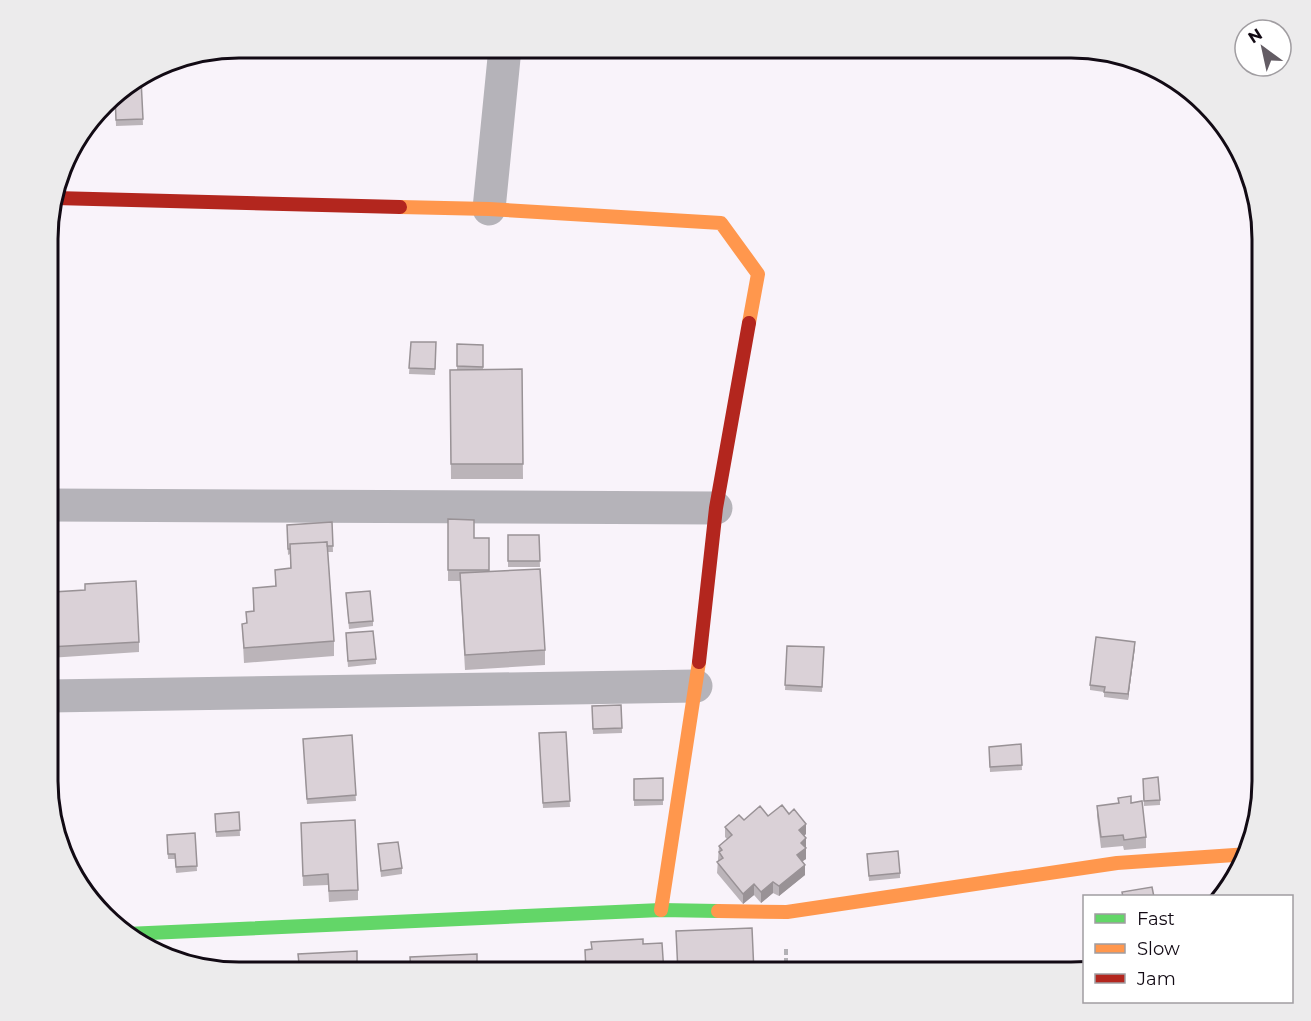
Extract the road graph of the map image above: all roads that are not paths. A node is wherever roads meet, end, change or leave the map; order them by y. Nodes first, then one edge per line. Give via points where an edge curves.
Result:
1 (504, 59) edge
2 (64, 198) edge
3 (489, 209) junction
4 (59, 505) edge
5 (716, 508) junction
6 (696, 686) junction
7 (59, 696) edge
8 (1237, 855) edge
9 (661, 910) junction
10 (141, 933) edge

1 - 3 street
2 - 3 street
3 - 5 street via 721,223 758,274
4 - 5 street
5 - 6 street
6 - 7 street
6 - 9 street
8 - 9 street via 1117,863 787,912
9 - 10 street

